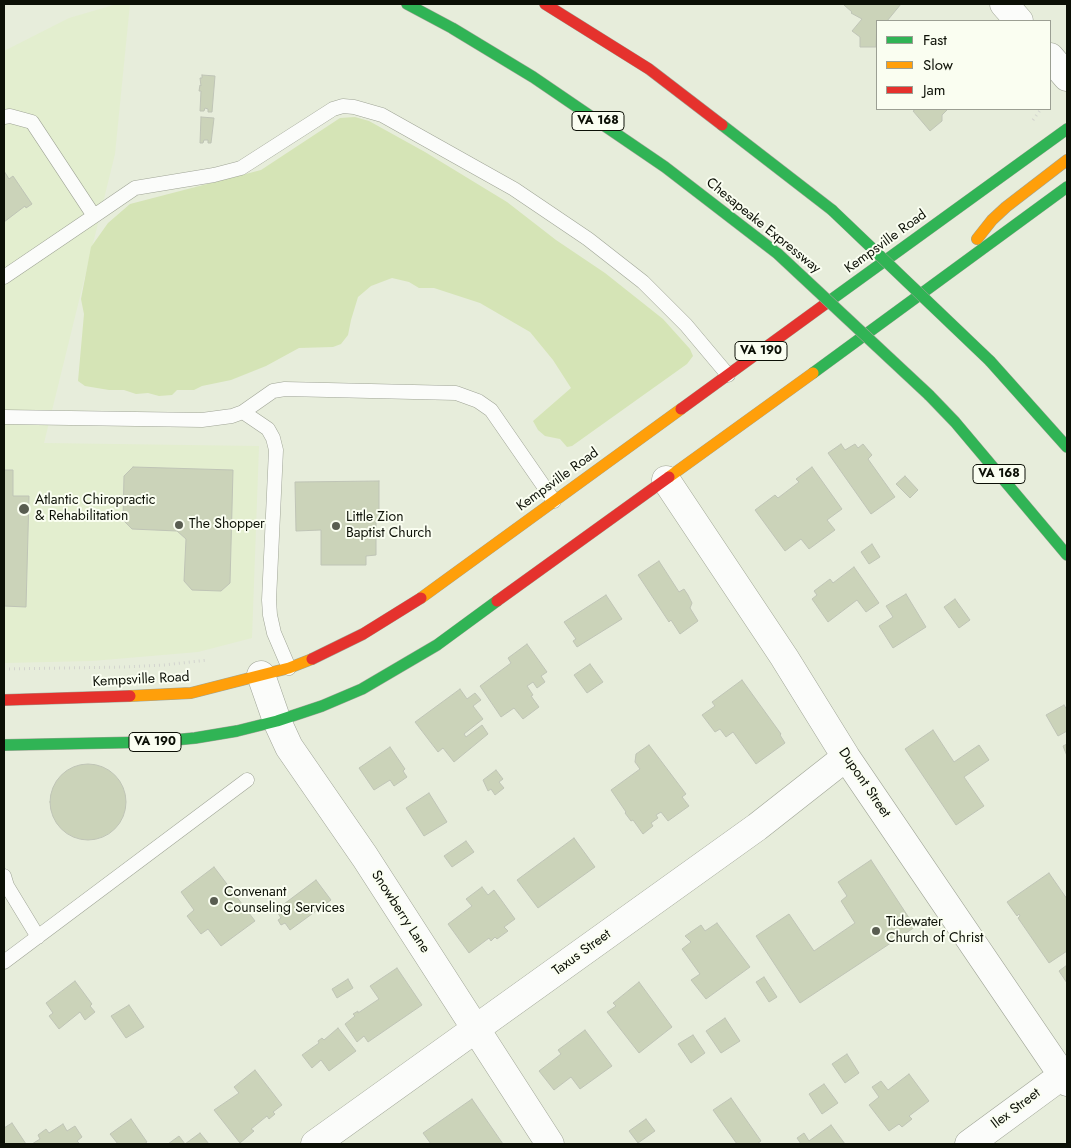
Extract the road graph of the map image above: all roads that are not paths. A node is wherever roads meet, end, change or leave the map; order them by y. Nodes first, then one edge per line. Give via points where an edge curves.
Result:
1 (408, 4) edge
2 (545, 4) edge
3 (1004, 4) edge
4 (1018, 20) edge
5 (1051, 58) edge
6 (1067, 77) edge
7 (4, 117) edge
8 (1067, 129) edge
9 (1067, 160) edge
10 (1067, 187) edge
11 (94, 216) junction
12 (974, 255) junction
13 (4, 277) edge
14 (728, 375) junction
15 (243, 412) junction
16 (4, 418) edge
17 (1067, 447) edge
18 (666, 480) junction
19 (554, 501) junction
20 (1067, 555) edge
21 (289, 668) junction
22 (261, 675) junction
23 (4, 700) edge
24 (277, 721) junction
25 (4, 745) edge
26 (846, 757) junction
27 (246, 780) dead end
28 (4, 876) edge
29 (38, 937) junction
30 (4, 962) edge
31 (476, 1030) junction
32 (1065, 1078) edge
33 (315, 1144) edge
34 (550, 1144) edge
35 (969, 1144) edge

1 - 20 main road, Chesapeake Expressway / VA 168, bridge via 533,77 666,167 778,254 955,422
2 - 17 main road, bridge via 649,69 832,210 990,361
3 - 4 street
5 - 6 street
7 - 11 lane via 32,122
8 - 14 main road, Kempsville Road / VA 190
9 - 12 main road via 992,220 978,238
10 - 12 main road, VA 190
11 - 13 lane
11 - 14 lane via 135,188 207,177 241,168 333,109 343,106 382,115 514,189 588,240 643,282 686,325
12 - 18 main road, VA 190
14 - 19 main road, Kempsville Road / VA 190
15 - 16 lane via 202,420
15 - 19 lane via 273,391 285,389 456,393 491,410
15 - 21 lane via 268,429 276,450 269,600 274,633
18 - 24 main road, VA 190 via 437,645 400,668 362,689
18 - 26 street, Dupont Street
19 - 21 main road, Kempsville Road / VA 190 via 401,611 328,652
21 - 22 main road, Kempsville Road / VA 190
22 - 23 main road, Kempsville Road / VA 190 via 191,693
22 - 24 street, Snowberry Lane
24 - 25 main road, VA 190 via 194,738 154,742
24 - 31 street, Snowberry Lane via 289,746 366,857
26 - 31 street, Taxus Street via 749,832
26 - 32 street, Dupont Street
27 - 29 lane
28 - 29 lane
29 - 30 lane
31 - 33 street, Taxus Street
31 - 34 street, Snowberry Lane
32 - 35 street, Ilex Street

